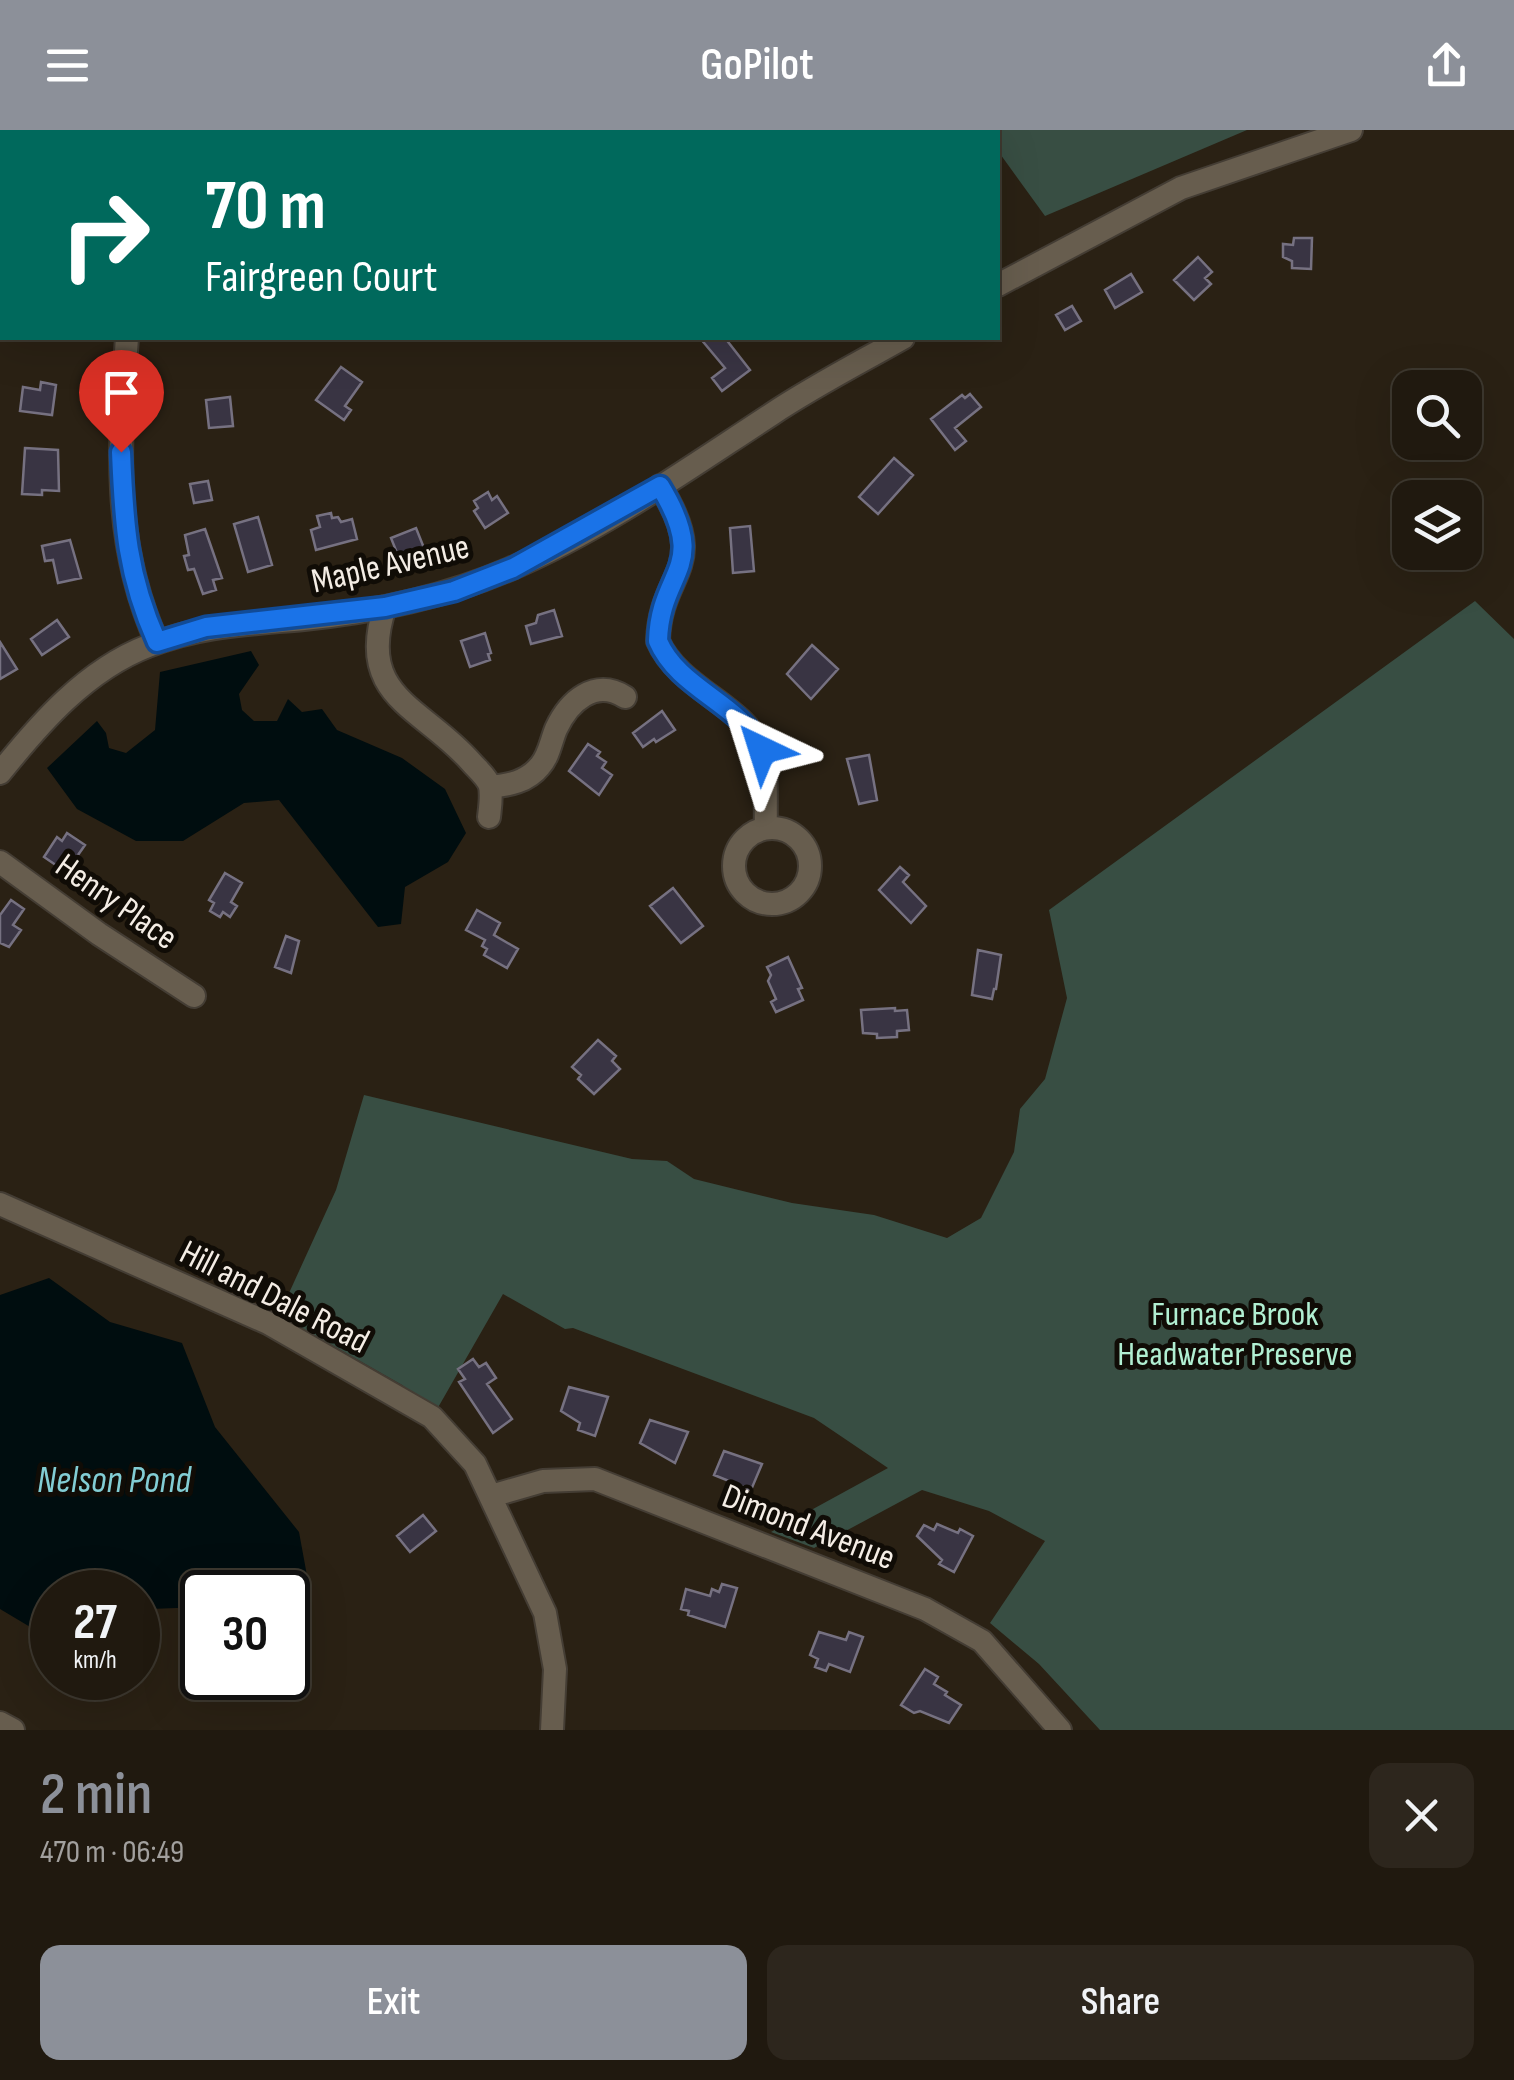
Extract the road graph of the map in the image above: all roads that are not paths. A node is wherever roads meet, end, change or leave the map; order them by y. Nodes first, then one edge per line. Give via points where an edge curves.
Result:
1 (1350, 130) edge
2 (1000, 283) edge
3 (127, 340) edge
4 (900, 340) edge
5 (660, 486) junction
6 (385, 607) junction
7 (157, 642) junction
8 (625, 696) dead end
9 (0, 774) edge
10 (490, 787) junction
11 (489, 818) dead end
12 (766, 828) dead end
13 (0, 862) edge
14 (194, 996) dead end
15 (0, 1204) edge
16 (490, 1493) junction
17 (0, 1723) edge
18 (13, 1730) edge
19 (552, 1730) edge
20 (1060, 1730) edge

1 - 2 street via 1181,188
3 - 7 street via 123,510 139,603
4 - 5 street, Maple Avenue
5 - 6 street, Maple Avenue via 513,568
5 - 12 street via 681,529 684,562 658,641 674,667 755,736 764,764
6 - 7 street, Maple Avenue via 206,627
6 - 10 street via 377,644 383,678
7 - 9 street, Maple Avenue via 87,682
8 - 10 street via 597,688 583,696 562,717 539,769 524,780
10 - 11 street
13 - 14 street, Henry Place
15 - 16 street, Hill and Dale Road via 268,1323 432,1416 476,1464
16 - 19 street, Hill and Dale Road via 545,1613 555,1669
16 - 20 street, Dimond Avenue via 543,1480 595,1480 925,1609 982,1641
17 - 18 street

